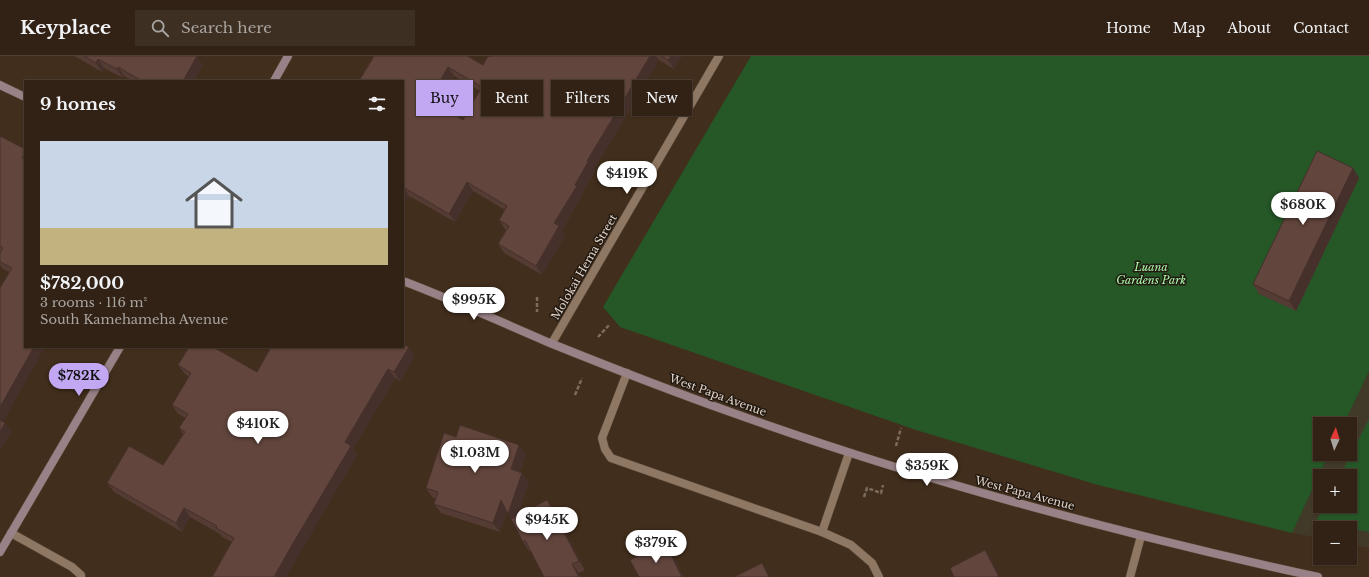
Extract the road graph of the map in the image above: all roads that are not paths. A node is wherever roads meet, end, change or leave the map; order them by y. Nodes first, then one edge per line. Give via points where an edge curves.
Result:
1 (288, 56) edge
2 (719, 56) edge
3 (275, 80) edge
4 (0, 85) edge
5 (24, 97) edge
6 (404, 281) edge
7 (552, 344) junction
8 (119, 348) edge
9 (627, 373) junction
10 (849, 453) junction
11 (822, 532) junction
12 (11, 533) junction
13 (1141, 536) junction
14 (0, 552) edge
15 (81, 577) edge
16 (879, 577) edge
17 (1130, 577) edge
18 (1318, 577) edge

1 - 3 street
2 - 7 street, Molokai Hema Street
4 - 5 street
6 - 7 street, West Papa Avenue
7 - 9 street, West Papa Avenue
8 - 12 street
9 - 10 street, West Papa Avenue
9 - 11 street via 602,438 605,449 612,458
10 - 11 street
10 - 13 street, West Papa Avenue via 998,498
11 - 16 street via 851,545 872,563
12 - 14 street
12 - 15 street via 72,567
13 - 17 street
13 - 18 street, West Papa Avenue

